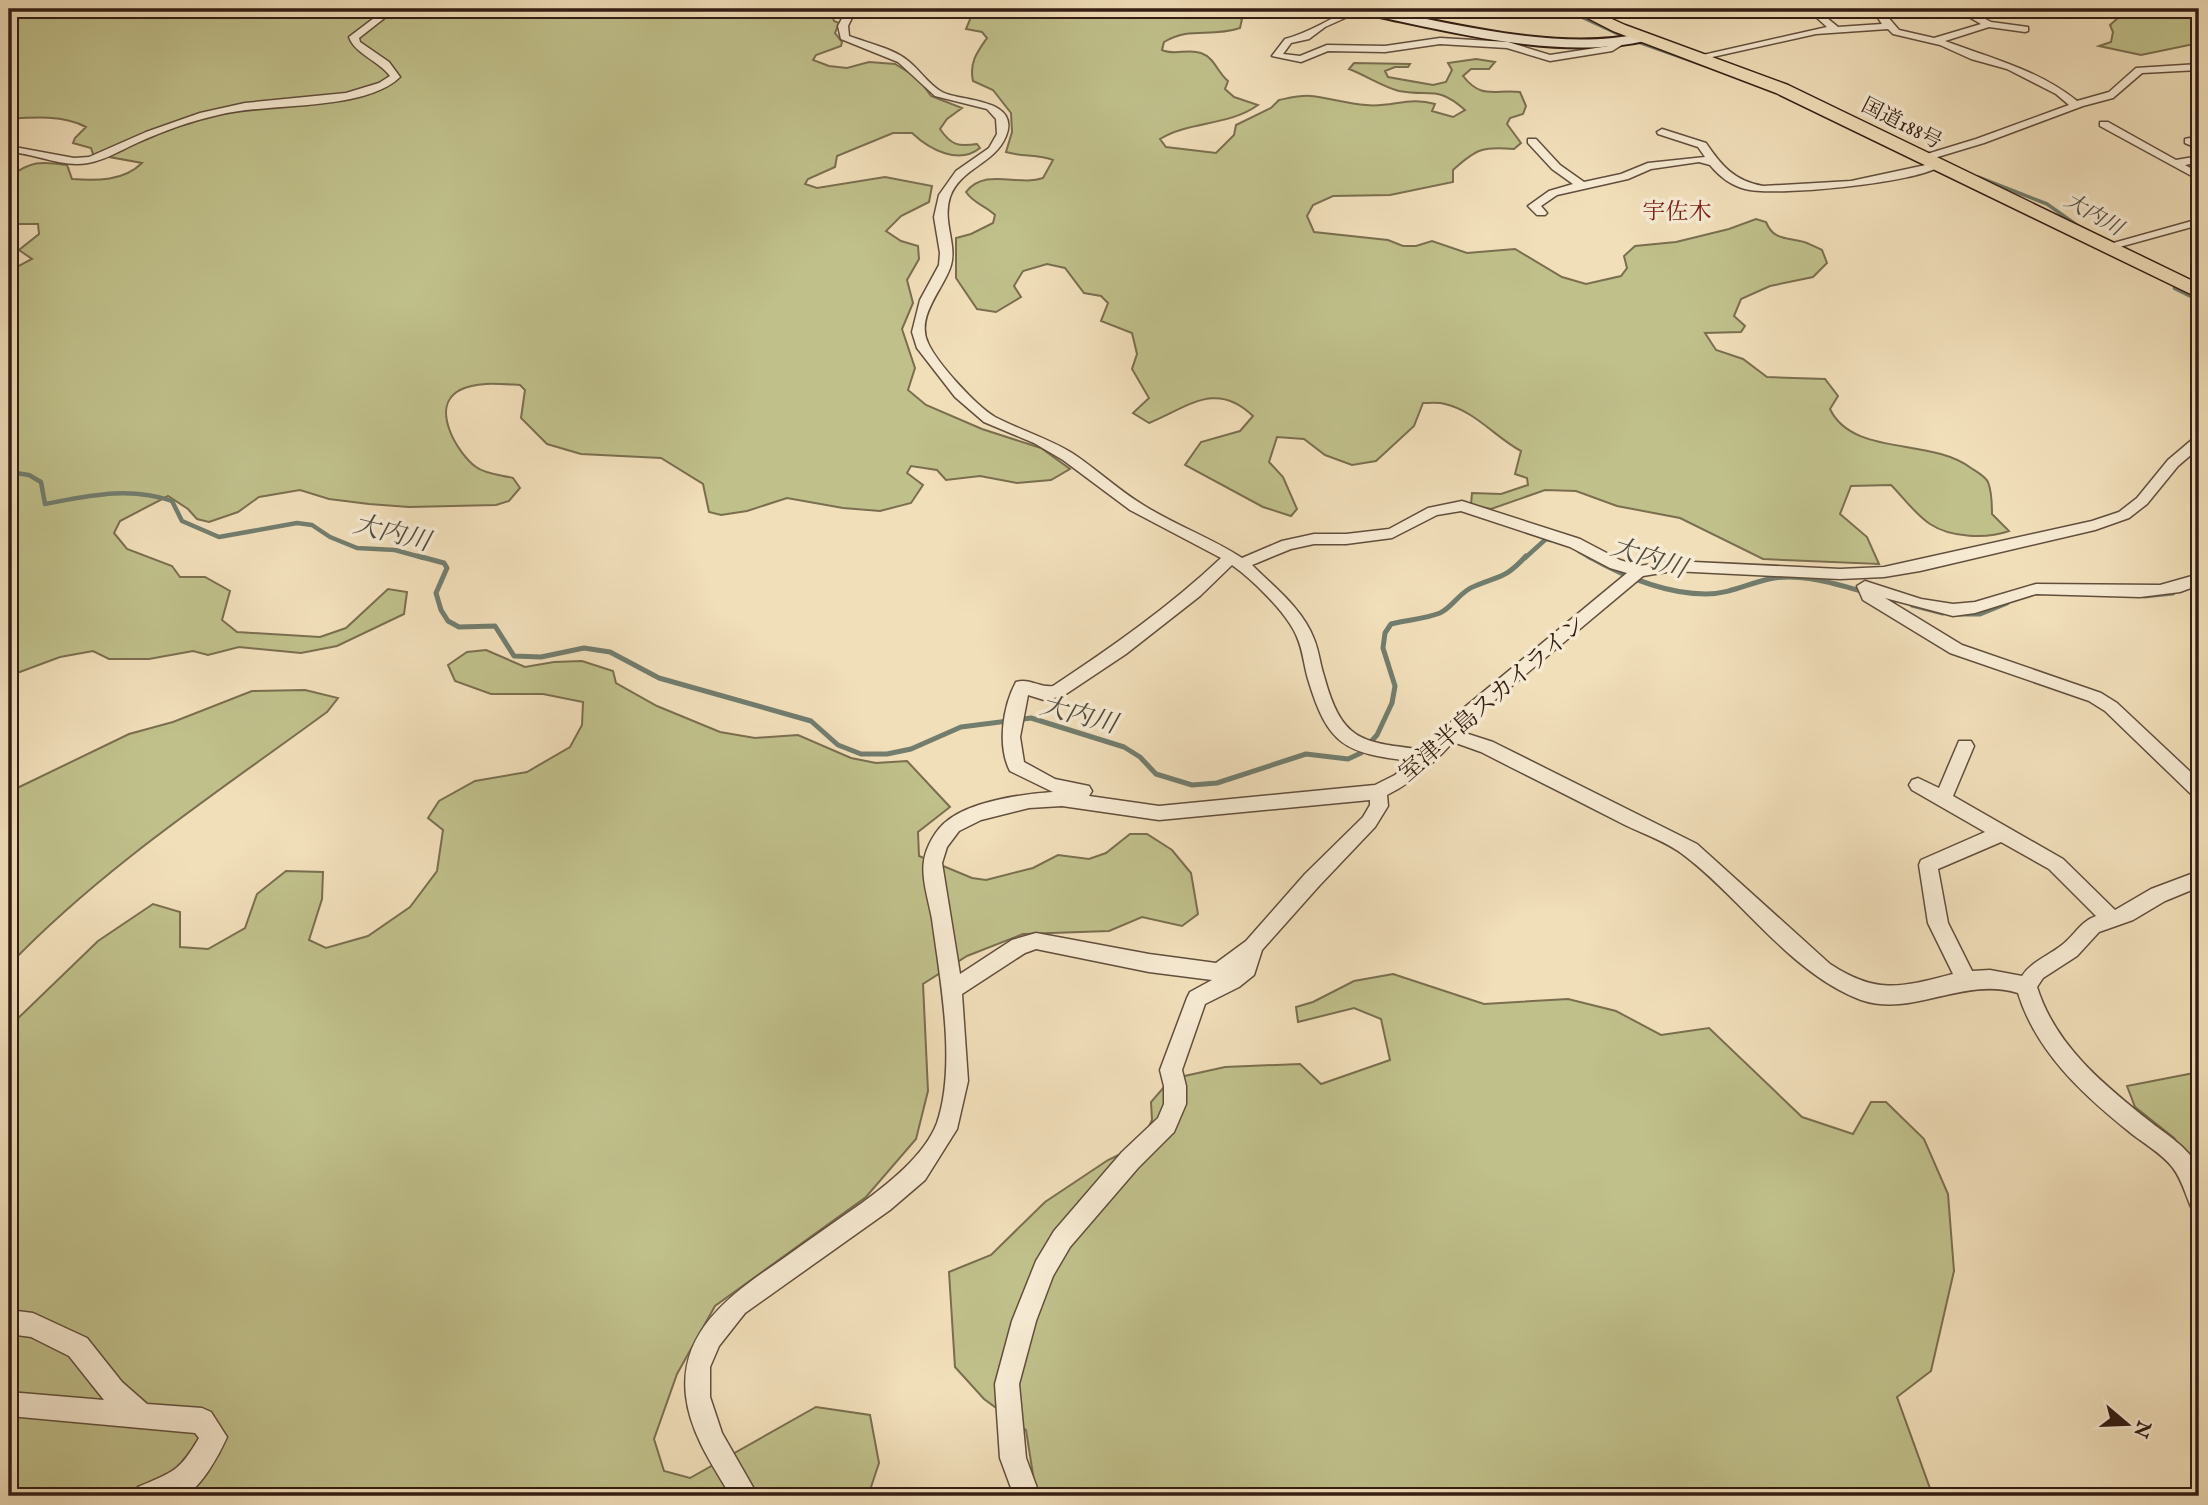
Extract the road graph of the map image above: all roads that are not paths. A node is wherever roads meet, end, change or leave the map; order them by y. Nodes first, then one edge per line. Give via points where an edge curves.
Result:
1 (391, 9) edge
2 (839, 9) edge
3 (851, 9) edge
4 (1360, 9) edge
5 (1578, 9) edge
6 (1811, 9) edge
7 (1877, 9) edge
8 (1959, 9) edge
9 (845, 21) junction
10 (1989, 23) junction
11 (1888, 26) junction
12 (1868, 28) junction
13 (1835, 29) junction
14 (2025, 29) dead end
15 (1633, 41) junction
16 (1934, 41) junction
17 (1920, 49) dead end
18 (1699, 57) junction
19 (2199, 67) edge
20 (2075, 104) junction
21 (2104, 124) dead end
22 (1662, 132) dead end
23 (1532, 141) dead end
24 (9, 149) edge
25 (2199, 159) edge
26 (1709, 160) junction
27 (1928, 162) junction
28 (2175, 163) junction
29 (2199, 177) edge
30 (1584, 187) junction
31 (1541, 213) dead end
32 (2199, 222) edge
33 (2105, 247) junction
34 (2199, 292) edge
35 (2199, 441) edge
36 (1236, 561) junction
37 (1639, 571) junction
38 (1840, 574) junction
39 (2199, 579) edge
40 (1866, 590) junction
41 (1450, 734) junction
42 (1965, 746) dead end
43 (1429, 757) junction
44 (1918, 785) dead end
45 (1378, 792) junction
46 (2199, 792) edge
47 (1942, 799) junction
48 (1100, 804) junction
49 (2003, 833) junction
50 (2199, 879) edge
51 (2110, 918) junction
52 (1253, 947) junction
53 (1966, 980) junction
54 (2026, 986) junction
55 (952, 990) junction
56 (2199, 1199) edge
57 (9, 1322) edge
58 (9, 1404) edge
59 (143, 1417) junction
60 (147, 1496) edge
61 (745, 1496) edge
62 (1027, 1496) edge

1 - 24 street via 354,37 395,77 387,85 210,114 83,161
2 - 9 street via 839,20
3 - 9 street
4 - 15 main road via 1535,39
4 - 15 street via 1283,44 1277,56 1301,59 1327,48 1385,49 1440,41 1508,45 1550,58
5 - 15 highway, 国道188号
6 - 13 street
7 - 11 street
8 - 10 street
9 - 36 street via 844,37 901,60 940,94 991,107 1001,119 1002,135 993,150 960,173 945,195 940,217 945,265 921,314 918,332 922,345 960,394 989,419 1049,445 1136,507
10 - 14 street
10 - 16 street
11 - 12 street
11 - 16 street
12 - 13 street
12 - 17 street
13 - 18 street
15 - 18 highway, 国道188号
16 - 20 street via 2025,74
18 - 27 highway, 国道188号 via 1782,89
19 - 20 street via 2139,70 2113,94
20 - 27 street
21 - 28 street
22 - 26 street via 1702,145
23 - 30 street via 1556,167
25 - 28 street
26 - 27 street via 1723,174 1763,189 1851,184
26 - 30 street via 1648,166
27 - 33 highway, 国道188号
28 - 29 street
30 - 31 street via 1553,193 1538,202 1534,206
32 - 33 street
33 - 34 highway, 国道188号
35 - 38 street via 2173,463 2143,502 2124,515 1920,566
36 - 37 street via 1314,539 1392,533 1433,512 1462,506 1575,543
36 - 43 street via 1293,615 1306,638 1332,723 1350,741 1374,750
36 - 48 street via 1058,692 1044,694 1022,686 1016,701 1011,754 1016,766 1051,785 1095,793
37 - 38 street via 1673,566
37 - 41 street, 室津半島スカイライン via 1471,711
38 - 40 street
39 - 40 street via 2146,592 2040,588 1952,610
40 - 46 street via 1956,649 2095,697
41 - 43 street, 室津半島スカイライン
41 - 53 street via 1487,747 1690,849 1843,983 1891,996
42 - 47 street
43 - 45 street, 室津半島スカイライン
44 - 47 street
45 - 48 street, 室津半島スカイライン via 1158,813
45 - 52 street via 1379,806 1369,822
47 - 49 street
48 - 55 street, 室津半島スカイライン via 1029,801 976,814 953,826 939,844 933,863
49 - 51 street via 2056,864
49 - 53 street via 1927,865 1938,923
50 - 51 street
51 - 54 street via 2092,926 2070,950 2036,972
52 - 55 street via 1229,967 1210,972 1036,941 1020,946
52 - 62 street via 1250,962 1234,981 1197,998 1171,1070 1175,1104 1166,1125 1082,1214 1044,1269 1007,1384 1013,1458
53 - 54 street via 2004,978
54 - 56 street via 2034,1011 2074,1070 2179,1158
55 - 61 street, 室津半島スカイライン via 957,1081 946,1129 918,1172 737,1305 710,1338 698,1367 698,1397 711,1439
57 - 59 street via 33,1325 78,1347 113,1391
58 - 59 street
59 - 60 street via 202,1421 214,1437 200,1463 180,1484

